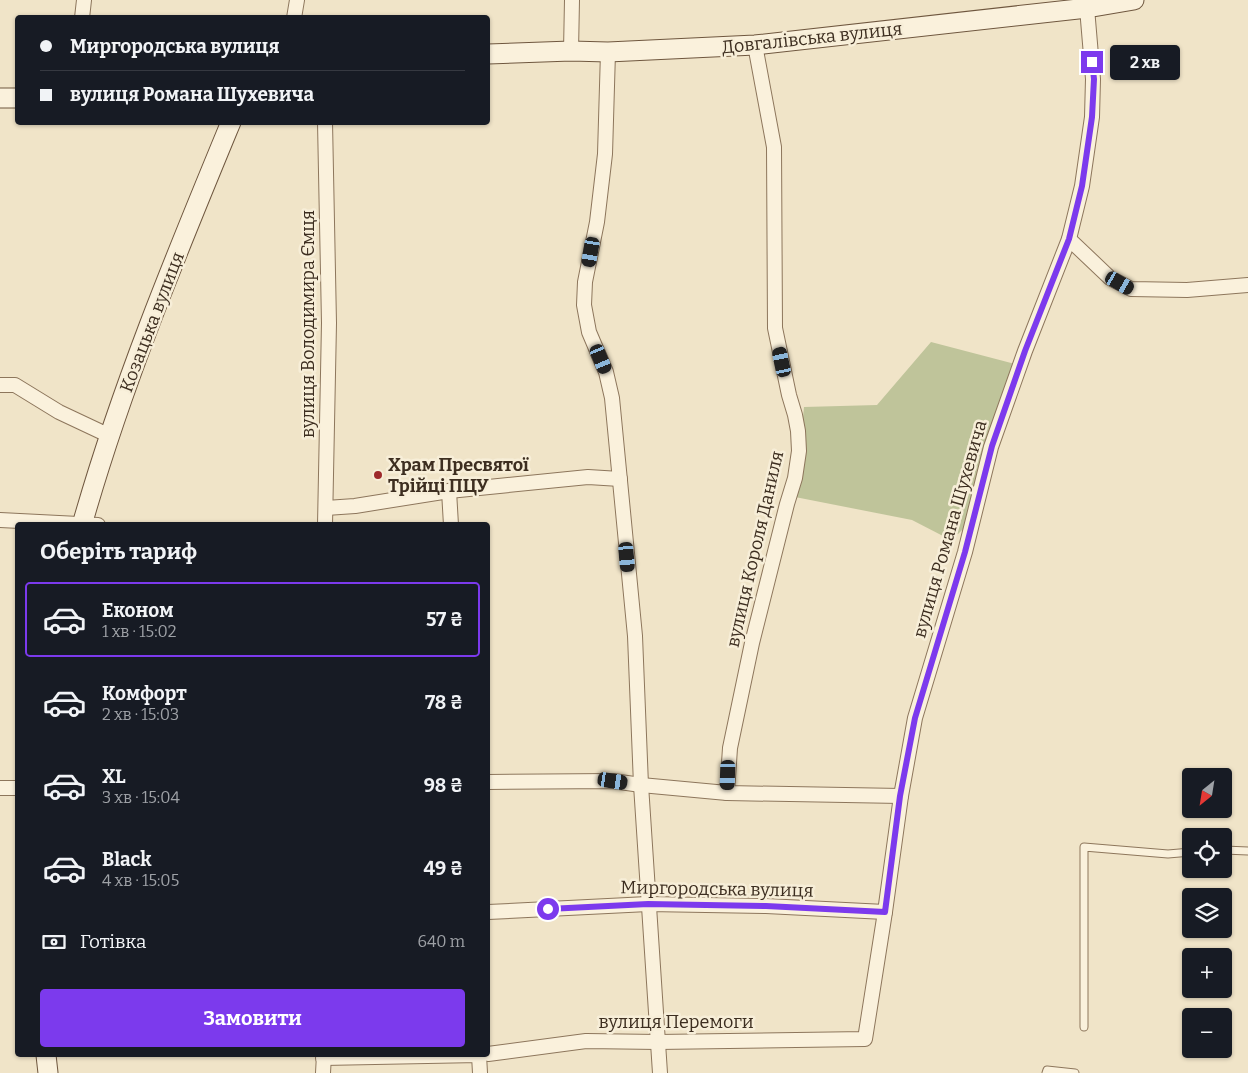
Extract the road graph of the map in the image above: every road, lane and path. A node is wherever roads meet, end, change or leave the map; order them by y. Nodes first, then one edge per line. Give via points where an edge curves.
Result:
1 (84, 0) edge
2 (297, 0) edge
3 (572, 0) edge
4 (1134, 0) edge
5 (1087, 8) junction
6 (82, 15) edge
7 (294, 15) edge
8 (755, 45) junction
9 (571, 51) junction
10 (608, 52) junction
11 (490, 54) edge
12 (0, 98) edge
13 (15, 98) edge
14 (229, 125) edge
15 (325, 125) edge
16 (1069, 239) junction
17 (1248, 285) edge
18 (0, 385) edge
19 (110, 436) junction
20 (620, 478) junction
21 (449, 490) junction
22 (326, 508) junction
23 (0, 520) edge
24 (44, 522) edge
25 (88, 522) edge
26 (325, 522) edge
27 (451, 522) edge
28 (490, 782) edge
29 (641, 785) junction
30 (0, 788) edge
31 (15, 788) edge
32 (727, 793) junction
33 (900, 796) junction
34 (1232, 850) edge
35 (1248, 851) edge
36 (1182, 853) edge
37 (648, 904) junction
38 (490, 912) edge
39 (885, 912) junction
40 (1084, 1027) dead end
41 (865, 1039) joint
42 (658, 1042) junction
43 (490, 1054) edge
44 (46, 1057) edge
45 (324, 1057) edge
46 (479, 1057) edge
47 (48, 1073) edge
48 (323, 1073) edge
49 (480, 1073) edge
50 (660, 1073) edge
51 (1046, 1073) edge
52 (1075, 1073) edge

1 - 6 street
2 - 7 street
3 - 9 street
4 - 5 street, Довгалівська вулиця
5 - 8 street, Довгалівська вулиця
5 - 16 street, вулиця Романа Шухевича via 1094,79 1092,117 1082,186
8 - 10 street, Довгалівська вулиця
8 - 32 street, вулиця Короля Даниля via 774,146 775,328 797,423 799,451 795,478 752,643 730,748
9 - 10 street, Довгалівська вулиця
9 - 11 street, Довгалівська вулиця
10 - 20 street via 605,154 584,305 589,332 606,372 612,398
12 - 13 street
14 - 19 street, Козацька вулиця
15 - 22 street, вулиця Володимира Ємця via 329,323
16 - 17 street via 1110,278 1131,289 1187,290
16 - 33 street, вулиця Романа Шухевича via 992,446 965,552 915,718
18 - 19 street via 15,385 59,412
19 - 25 street, Козацька вулиця
20 - 21 street via 588,477
20 - 29 street via 634,636
21 - 22 street
21 - 27 street
22 - 26 street, вулиця Володимира Ємця
23 - 24 street
28 - 29 street via 613,781
29 - 32 street
29 - 37 street
30 - 31 street
32 - 33 street
33 - 39 street, вулиця Романа Шухевича
34 - 35 lane
36 - 40 lane via 1084,847
37 - 38 street, Миргородська вулиця
37 - 39 street, Миргородська вулиця
37 - 42 street
39 - 41 street, вулиця Романа Шухевича
41 - 42 street, вулиця Перемоги
42 - 43 street, вулиця Перемоги via 586,1041
42 - 50 street
44 - 47 street
45 - 48 street
46 - 49 street
51 - 52 lane via 1047,1070

